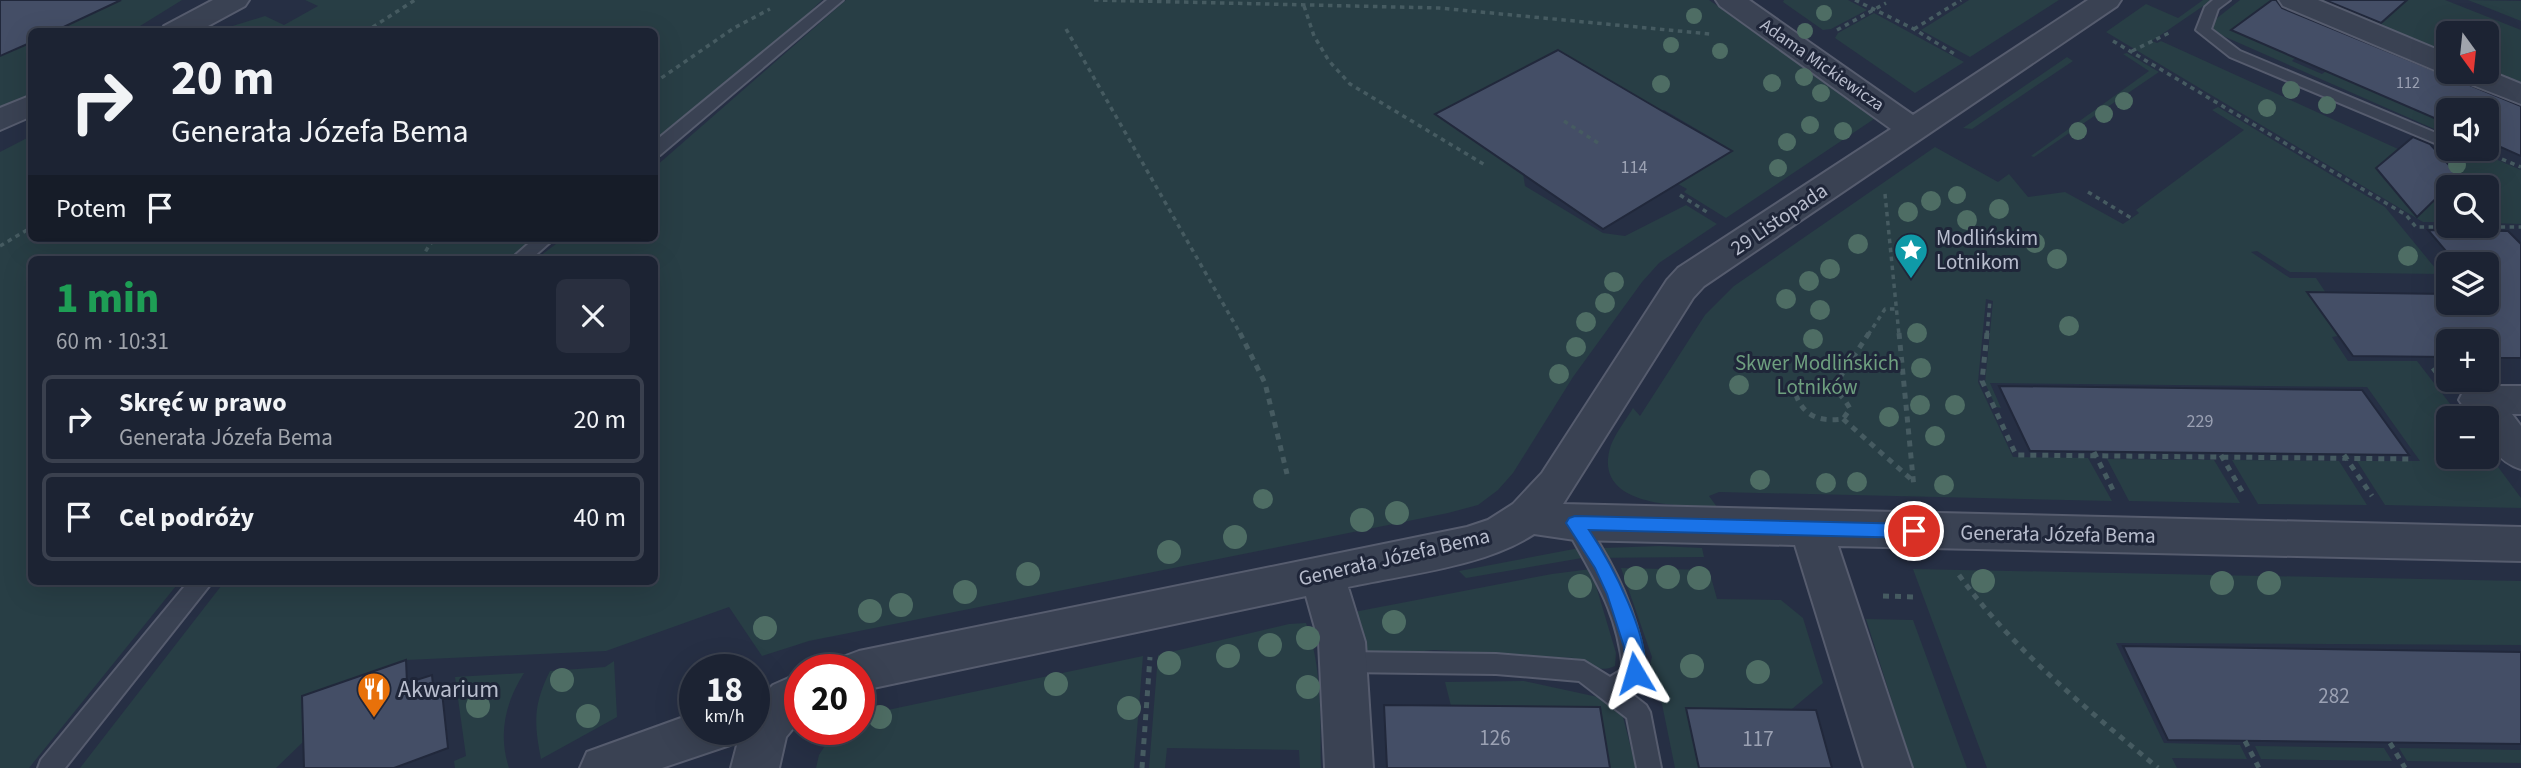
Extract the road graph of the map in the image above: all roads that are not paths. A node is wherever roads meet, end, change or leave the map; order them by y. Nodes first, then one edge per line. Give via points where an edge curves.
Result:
1 (236, 0) edge
2 (836, 0) edge
3 (1730, 0) edge
4 (2108, 0) edge
5 (2223, 0) edge
6 (2293, 0) edge
7 (182, 28) edge
8 (2436, 60) edge
9 (2495, 84) edge
10 (2521, 95) edge
11 (28, 106) edge
12 (0, 120) edge
13 (1914, 130) junction
14 (2436, 139) edge
15 (658, 148) edge
16 (542, 242) edge
17 (524, 256) edge
18 (2521, 400) edge
19 (2521, 454) edge
20 (1528, 516) junction
21 (1575, 523) junction
22 (1811, 529) junction
23 (2521, 544) edge
24 (1322, 575) junction
25 (199, 585) edge
26 (1345, 662) junction
27 (875, 668) edge
28 (1610, 690) junction
29 (784, 704) edge
30 (770, 720) edge
31 (679, 739) edge
32 (50, 768) edge
33 (604, 768) edge
34 (1349, 768) edge
35 (1649, 768) edge
36 (1888, 768) edge

1 - 7 street
2 - 15 lane
3 - 13 street, Adama Mickiewicza
4 - 13 street, 29 Listopada
5 - 14 lane via 2212,6 2203,30 2235,54
6 - 8 street
9 - 10 street
11 - 12 street
13 - 20 street, 29 Listopada via 1691,277 1557,484
16 - 17 lane
18 - 19 street via 2478,400
20 - 21 street, Generała Józefa Bema
20 - 24 street, Generała Józefa Bema via 1502,533 1468,544
21 - 22 street, Generała Józefa Bema
21 - 28 lane via 1602,564 1633,647 1635,673
22 - 23 street, Generała Józefa Bema
22 - 36 street
24 - 26 street
24 - 27 street, Generała Józefa Bema
25 - 32 lane
26 - 28 lane via 1496,664 1584,671
26 - 34 street
28 - 35 lane via 1638,712
29 - 30 street
31 - 33 street

